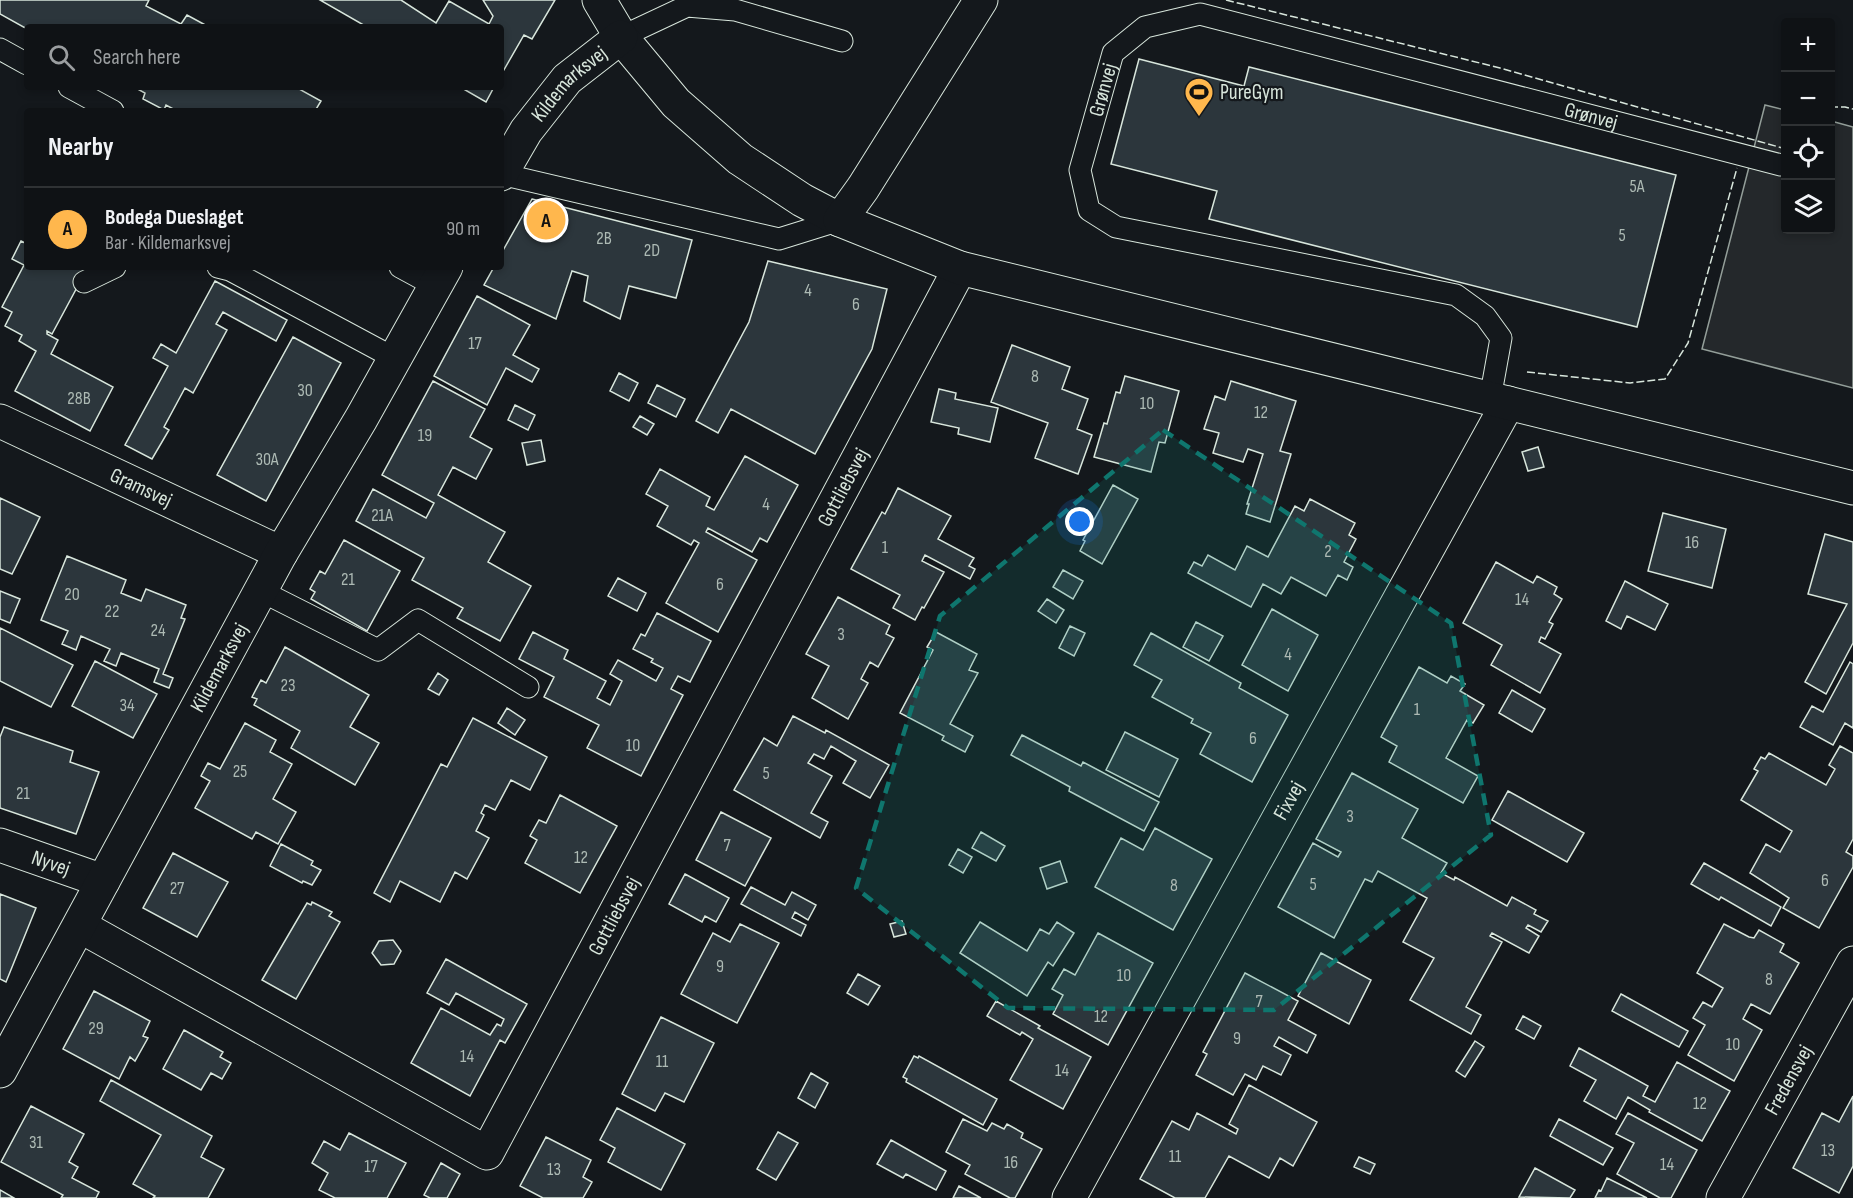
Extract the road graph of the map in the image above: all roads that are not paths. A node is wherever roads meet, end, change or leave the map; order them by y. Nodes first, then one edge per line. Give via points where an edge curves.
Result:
1 (598, 0) edge
2 (981, 0) edge
3 (621, 37) junction
4 (842, 41) dead end
5 (0, 49) edge
6 (24, 62) edge
7 (74, 90) edge
8 (108, 108) edge
9 (1780, 165) dead end
10 (504, 169) edge
11 (504, 175) edge
12 (840, 220) junction
13 (960, 268) junction
14 (109, 270) edge
15 (230, 270) edge
16 (413, 270) edge
17 (440, 276) edge
18 (84, 282) dead end
19 (394, 358) junction
20 (1499, 401) junction
21 (0, 421) edge
22 (1853, 488) edge
23 (281, 554) junction
24 (261, 591) junction
25 (528, 687) dead end
26 (0, 845) edge
27 (103, 881) junction
28 (80, 926) junction
29 (1853, 963) edge
30 (0, 1071) edge
31 (1069, 1198) edge
32 (1723, 1198) edge

1 - 3 street, Kildemarksvej
2 - 12 street
3 - 4 lane via 687,6 735,10
3 - 10 street, Kildemarksvej via 567,79 526,131
3 - 12 street via 676,103 740,159
5 - 6 lane
7 - 8 lane
9 - 20 lane, Grønvej via 1200,14 1145,27 1113,53 1080,170 1089,210 1116,227 1456,295 1485,316 1501,338
11 - 12 lane via 779,239
12 - 13 street
13 - 20 street
13 - 28 street, Gottliebsvej via 487,1153
14 - 18 lane
15 - 19 lane
16 - 17 lane
17 - 19 street, Kildemarksvej
19 - 23 street, Kildemarksvej
20 - 22 street
20 - 31 street, Fixvej
21 - 23 street, Gramsvej
23 - 24 street, Kildemarksvej
24 - 25 lane via 378,650 418,620
24 - 27 street, Kildemarksvej
26 - 27 street, Nyvej
27 - 28 street, Kildemarksvej
28 - 30 street, Kildemarksvej
29 - 32 street, Fredensvej

